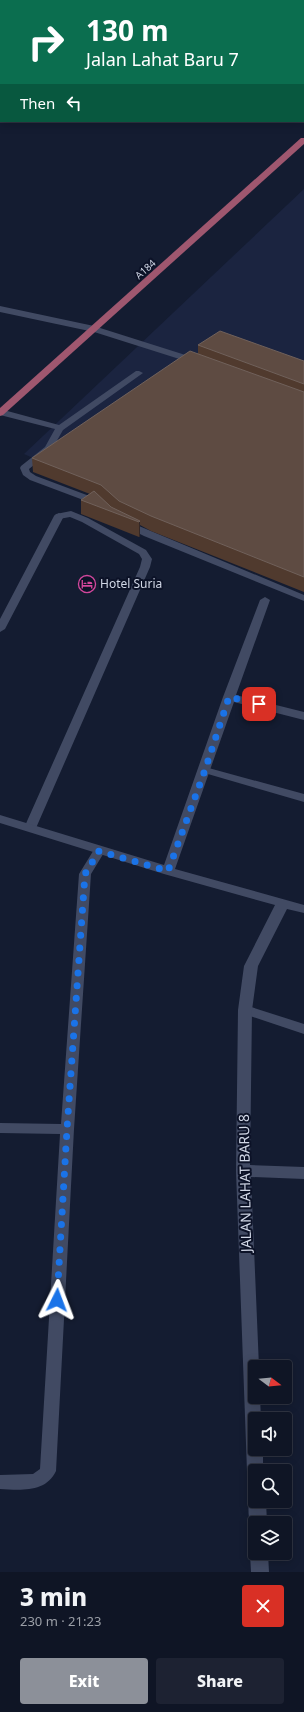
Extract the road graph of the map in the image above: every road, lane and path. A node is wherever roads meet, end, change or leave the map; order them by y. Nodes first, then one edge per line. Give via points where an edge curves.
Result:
1 (304, 140) edge
2 (0, 309) edge
3 (94, 329) junction
4 (205, 364) edge
5 (139, 373) dead end
6 (0, 413) edge
7 (60, 428) junction
8 (104, 508) edge
9 (58, 516) joint
10 (115, 518) edge
11 (304, 598) edge
12 (265, 600) dead end
13 (0, 629) edge
14 (229, 697) junction
15 (304, 716) edge
16 (205, 770) junction
17 (304, 798) edge
18 (0, 819) edge
19 (30, 828) junction
20 (99, 851) junction
21 (168, 871) junction
22 (283, 903) junction
23 (304, 909) edge
24 (245, 1010) junction
25 (304, 1029) edge
26 (0, 1128) edge
27 (67, 1129) junction
28 (243, 1171) junction
29 (304, 1173) edge
30 (255, 1464) edge
31 (0, 1482) edge
32 (259, 1560) edge
33 (260, 1572) edge

1 - 3 main road, A184
2 - 3 street
3 - 4 lane
3 - 6 main road, A184
5 - 7 lane
6 - 7 lane
7 - 8 lane via 48,449 24,468 26,473 33,478 98,502
9 - 13 street
9 - 19 lane via 71,514 85,520 143,552 147,559
10 - 11 lane via 147,534
12 - 14 street
14 - 15 street
14 - 16 street
16 - 17 lane
16 - 21 street
18 - 19 street
19 - 20 street
20 - 21 street
20 - 27 lane via 85,874
21 - 22 street
22 - 23 street
22 - 24 street, JALAN LAHAT BARU 8 via 251,966
24 - 25 lane
24 - 28 street, JALAN LAHAT BARU 8
26 - 27 lane
27 - 31 lane via 48,1471 36,1482
28 - 29 street
28 - 30 street, JALAN LAHAT BARU 8
32 - 33 street

